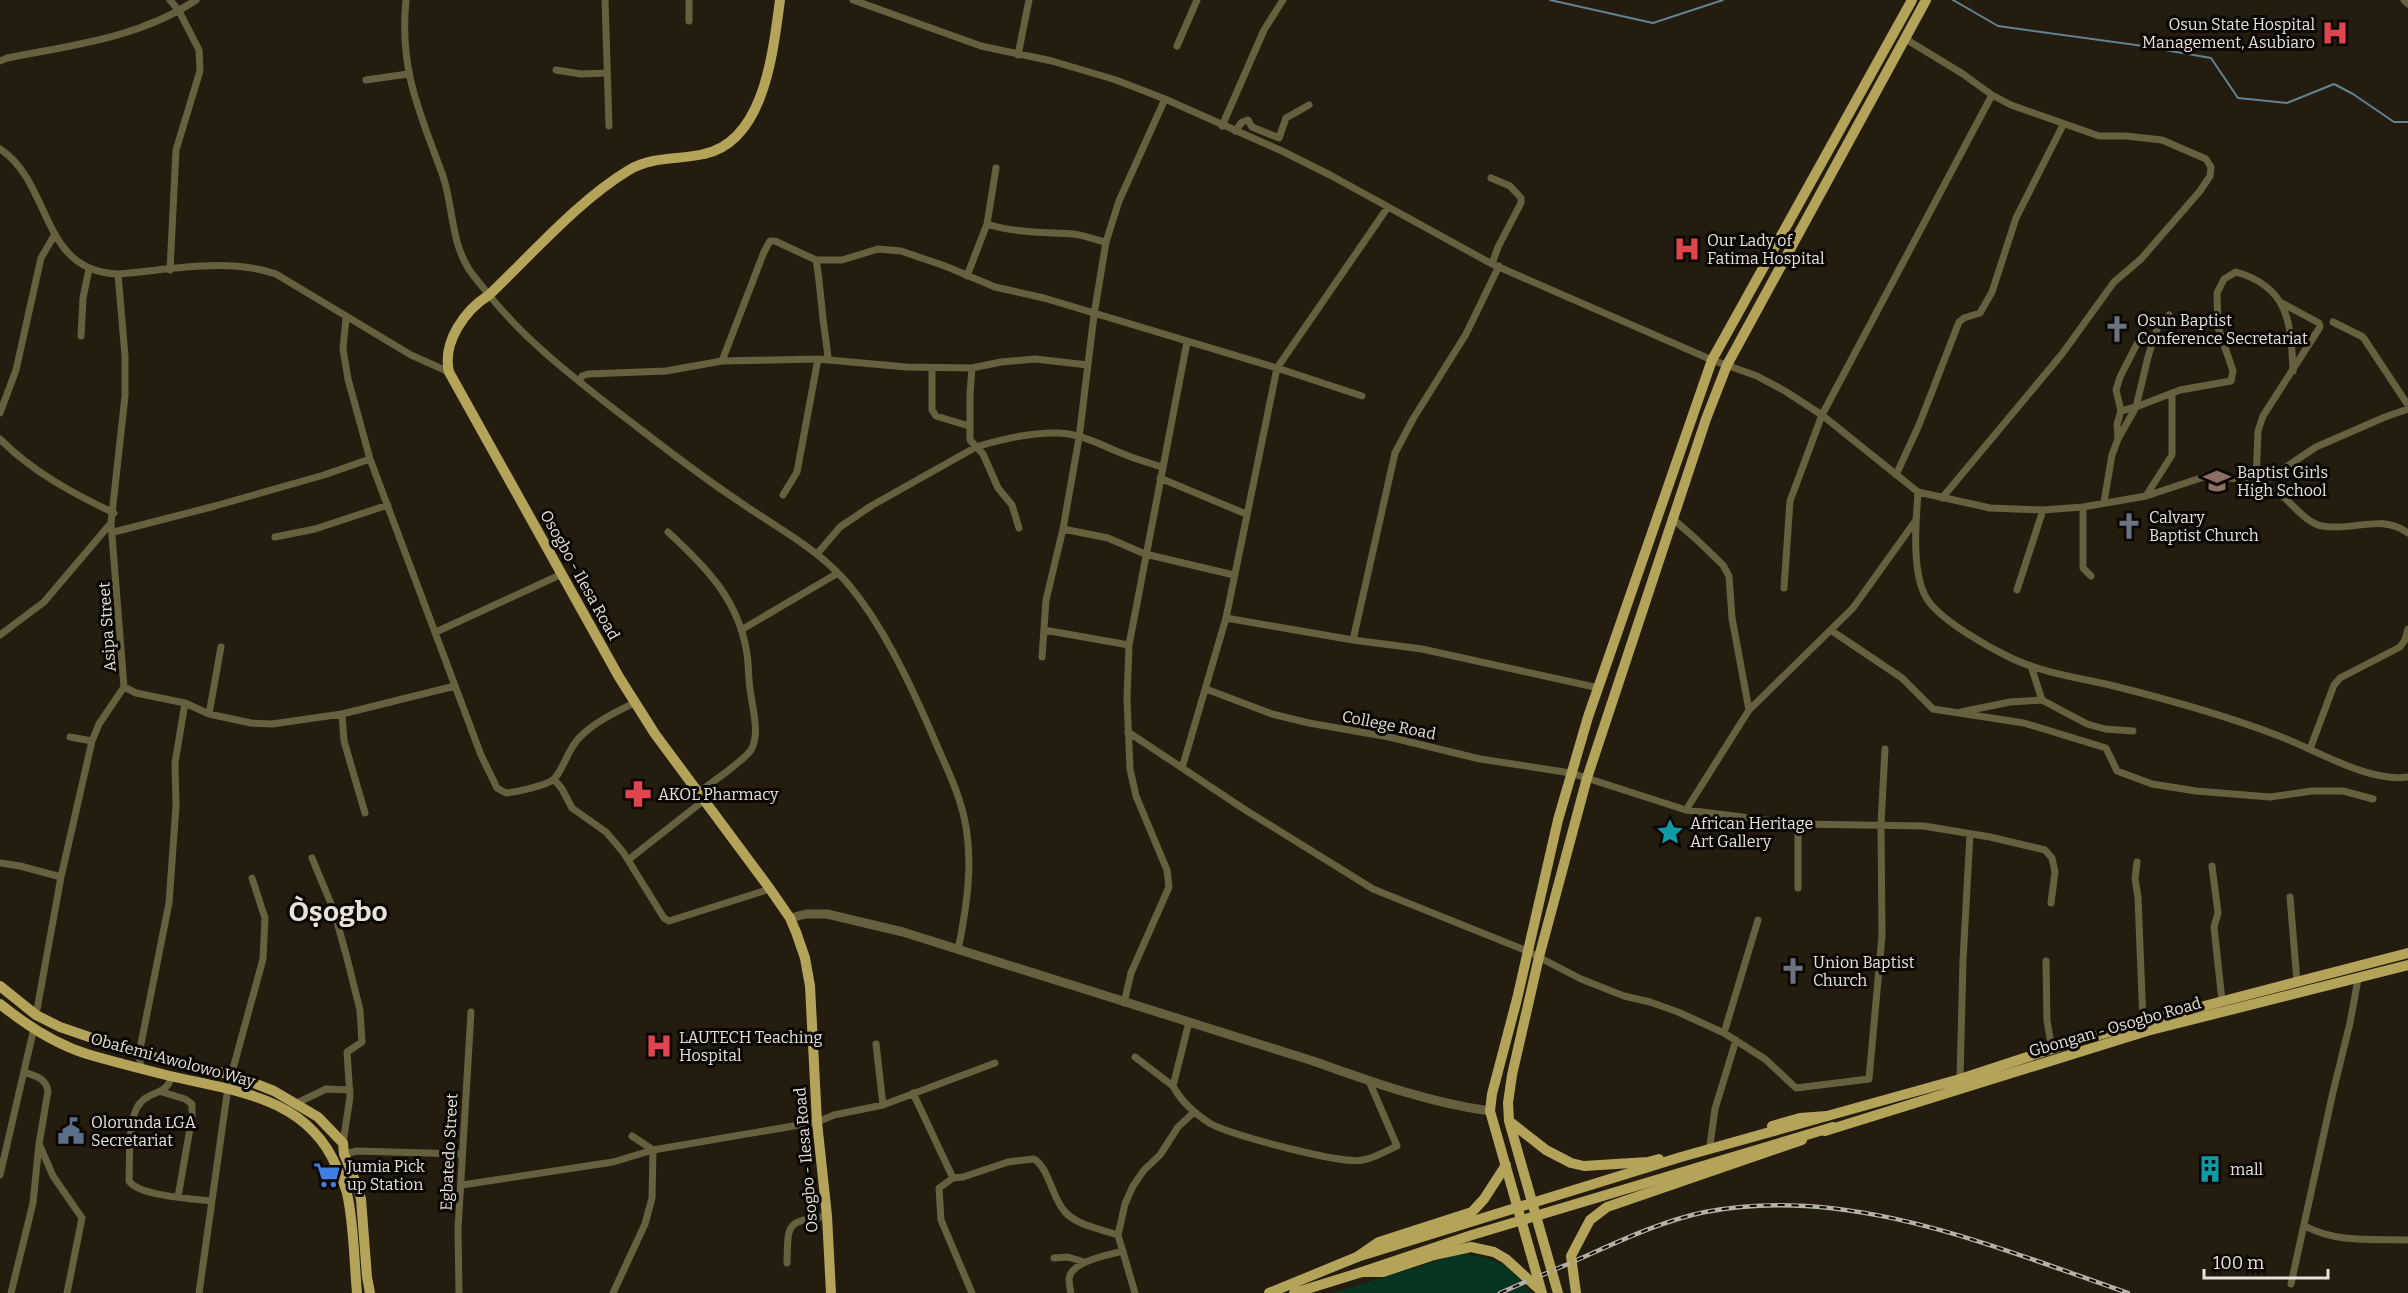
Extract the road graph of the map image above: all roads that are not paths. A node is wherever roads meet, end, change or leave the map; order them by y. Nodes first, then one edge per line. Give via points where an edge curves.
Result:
1 (170, 0) edge
2 (196, 0) edge
3 (406, 0) edge
4 (605, 0) edge
5 (688, 0) edge
6 (780, 0) edge
7 (854, 0) edge
8 (1029, 0) edge
9 (1197, 0) edge
10 (1281, 0) edge
11 (1912, 0) edge
12 (1926, 0) edge
13 (2404, 0) edge
14 (2408, 4) edge
15 (179, 11) junction
16 (689, 21) dead end
17 (1905, 38) junction
18 (1177, 46) dead end
19 (1018, 55) junction
20 (0, 61) edge
21 (556, 69) dead end
22 (408, 74) junction
23 (607, 74) junction
24 (366, 80) dead end
25 (1992, 95) junction
26 (1165, 99) junction
27 (1309, 105) dead end
28 (2063, 125) junction
29 (609, 126) dead end
30 (1222, 126) junction
31 (1235, 131) junction
32 (0, 149) edge
33 (996, 168) dead end
34 (1491, 178) dead end
35 (1388, 207) junction
36 (987, 224) junction
37 (55, 234) junction
38 (1106, 242) junction
39 (816, 260) junction
40 (1496, 265) junction
41 (89, 269) junction
42 (170, 270) junction
43 (118, 274) junction
44 (968, 276) junction
45 (489, 295) junction
46 (2282, 303) junction
47 (1094, 315) junction
48 (2169, 315) dead end
49 (346, 318) junction
50 (2333, 322) dead end
51 (81, 336) dead end
52 (2140, 338) dead end
53 (1188, 342) junction
54 (818, 359) junction
55 (828, 360) junction
56 (1712, 360) junction
57 (722, 361) junction
58 (1088, 365) junction
59 (1727, 365) junction
60 (932, 368) junction
61 (1277, 368) junction
62 (972, 369) junction
63 (2293, 371) junction
64 (449, 372) junction
65 (579, 381) junction
66 (2172, 393) junction
67 (1362, 396) dead end
68 (2136, 407) junction
69 (2408, 407) edge
70 (2121, 411) junction
71 (0, 413) edge
72 (1822, 415) junction
73 (969, 426) junction
74 (1080, 438) junction
75 (0, 439) edge
76 (2118, 439) junction
77 (976, 447) junction
78 (370, 459) junction
79 (1162, 466) junction
80 (1896, 475) junction
81 (1160, 478) junction
82 (2256, 482) junction
83 (1918, 492) junction
84 (783, 495) dead end
85 (2146, 496) junction
86 (1942, 498) junction
87 (2104, 502) junction
88 (388, 506) junction
89 (2083, 507) junction
90 (2043, 510) junction
91 (114, 513) junction
92 (1246, 514) junction
93 (1672, 518) junction
94 (1916, 520) junction
95 (111, 523) junction
96 (1019, 528) dead end
97 (1063, 530) junction
98 (114, 532) junction
99 (668, 532) dead end
100 (2408, 533) edge
101 (275, 537) dead end
102 (817, 554) junction
103 (1145, 554) junction
104 (838, 573) junction
105 (562, 574) junction
106 (1234, 575) junction
107 (2091, 576) dead end
108 (1784, 588) dead end
109 (2017, 590) dead end
110 (1226, 618) junction
111 (2408, 629) edge
112 (741, 630) junction
113 (1044, 630) junction
114 (1832, 631) junction
115 (436, 632) junction
116 (0, 635) edge
117 (1353, 640) junction
118 (1129, 645) junction
119 (221, 647) dead end
120 (1042, 657) dead end
121 (2031, 666) junction
122 (455, 686) junction
123 (124, 687) junction
124 (1599, 688) junction
125 (1206, 689) junction
126 (2042, 700) junction
127 (636, 702) junction
128 (185, 703) junction
129 (1749, 710) junction
130 (1957, 713) junction
131 (208, 714) junction
132 (342, 714) junction
133 (2133, 731) dead end
134 (1128, 732) junction
135 (70, 737) dead end
136 (92, 741) junction
137 (1885, 749) dead end
138 (2310, 749) junction
139 (1182, 768) junction
140 (1572, 773) junction
141 (2408, 777) edge
142 (1587, 778) junction
143 (554, 779) junction
144 (700, 797) junction
145 (2373, 799) dead end
146 (1686, 810) junction
147 (365, 813) dead end
148 (1798, 824) junction
149 (1881, 824) junction
150 (1970, 834) junction
151 (312, 858) dead end
152 (628, 860) junction
153 (2137, 862) dead end
154 (1, 863) edge
155 (2212, 866) dead end
156 (61, 878) junction
157 (252, 878) dead end
158 (1798, 888) dead end
159 (770, 890) junction
160 (2290, 897) dead end
161 (2051, 903) dead end
162 (789, 918) junction
163 (1758, 920) dead end
164 (958, 950) junction
165 (1527, 951) junction
166 (2408, 954) edge
167 (1539, 957) junction
168 (2046, 961) dead end
169 (2408, 965) edge
170 (2358, 978) junction
171 (2297, 982) junction
172 (0, 986) edge
173 (2222, 1001) junction
174 (1124, 1003) junction
175 (0, 1004) edge
176 (471, 1012) dead end
177 (36, 1014) junction
178 (1189, 1022) junction
179 (2143, 1022) junction
180 (34, 1028) junction
181 (1724, 1033) junction
182 (1736, 1040) junction
183 (876, 1044) dead end
184 (2052, 1049) junction
185 (138, 1054) junction
186 (1135, 1057) dead end
187 (995, 1063) dead end
188 (141, 1068) junction
189 (24, 1072) junction
190 (233, 1075) junction
191 (172, 1076) junction
192 (1960, 1079) junction
193 (1369, 1080) junction
194 (1173, 1086) junction
195 (228, 1087) junction
196 (350, 1090) junction
197 (162, 1092) junction
198 (914, 1093) junction
199 (297, 1103) junction
200 (883, 1105) junction
201 (1491, 1111) junction
202 (1194, 1112) junction
203 (1827, 1116) junction
204 (1509, 1121) junction
205 (817, 1122) junction
206 (1833, 1127) junction
207 (632, 1136) dead end
208 (39, 1144) junction
209 (1710, 1145) junction
210 (343, 1149) junction
211 (653, 1150) junction
212 (462, 1154) junction
213 (1506, 1165) junction
214 (0, 1174) edge
215 (953, 1178) junction
216 (462, 1185) junction
217 (178, 1197) junction
218 (212, 1202) junction
219 (827, 1216) junction
220 (2305, 1226) junction
221 (1118, 1235) junction
222 (2408, 1240) edge
223 (1122, 1251) junction
224 (1357, 1257) junction
225 (1054, 1258) dead end
226 (1084, 1262) junction
227 (787, 1263) dead end
228 (1362, 1272) junction
229 (2291, 1284) dead end
230 (1542, 1292) edge
231 (11, 1293) edge
232 (67, 1293) edge
233 (199, 1293) edge
234 (357, 1293) edge
235 (370, 1293) edge
236 (459, 1293) edge
237 (614, 1293) edge
238 (831, 1293) edge
239 (972, 1293) edge
240 (1071, 1293) edge
241 (1135, 1293) edge
242 (1269, 1293) edge
243 (1294, 1293) edge
244 (1558, 1293) edge
245 (1576, 1293) edge

1 - 15 street
2 - 15 street
3 - 22 street via 404,45
4 - 23 street
5 - 16 street
6 - 45 main road via 767,77 735,140 704,154 655,160 627,171 584,205
7 - 19 street via 972,43
8 - 19 street
9 - 18 street
10 - 30 street
11 - 56 main road
12 - 17 main road
13 - 14 street
15 - 20 street via 110,38
15 - 42 street via 199,50 200,71 176,150
17 - 25 street
17 - 59 main road
19 - 26 street via 1116,80
21 - 23 street
22 - 24 street
22 - 45 street via 444,179 454,238 468,267
23 - 29 street
25 - 28 street
25 - 72 street
26 - 30 street
26 - 38 street via 1119,201
27 - 31 street via 1286,118 1279,138 1252,127 1248,120
28 - 80 street via 2016,218 1992,292 1983,309 1959,322
28 - 86 street via 2099,136 2162,140 2206,159 2211,166 2210,176 2141,259 2114,282 2062,354
30 - 31 street
31 - 35 street
32 - 37 street via 26,176
33 - 36 street
34 - 40 street via 1510,186 1521,198 1498,247
35 - 40 street
35 - 61 street
36 - 38 street via 1045,234 1075,234
36 - 44 street
37 - 41 street via 76,262
37 - 71 street via 42,258 16,370
38 - 47 street
39 - 44 street via 842,260 878,249 890,250 918,256
39 - 55 street
39 - 57 street via 770,241
40 - 56 street
40 - 117 street via 1466,334 1395,453
41 - 43 street
41 - 51 street
42 - 43 street
42 - 49 street via 256,267 276,274
43 - 91 street via 125,396
44 - 47 street
45 - 64 main road via 475,304 452,339
45 - 65 street via 524,334
46 - 63 street via 2290,333
46 - 63 street via 2320,325
46 - 66 street via 2275,292 2248,275 2236,272 2224,279 2217,293 2218,327 2233,376 2231,381
47 - 53 street
47 - 58 street
48 - 68 street via 2158,326
49 - 64 street
49 - 78 street via 343,348 348,380
50 - 69 street via 2366,340
52 - 70 street via 2116,390
53 - 61 street
53 - 79 street
54 - 55 street
54 - 57 street
54 - 84 street via 798,472
55 - 60 street
56 - 59 street
56 - 124 main road
57 - 65 street via 666,371 588,374
58 - 62 street via 1035,359
58 - 74 street
59 - 72 street via 1758,376
59 - 93 main road
60 - 62 street
60 - 73 street via 932,410 936,416
61 - 67 street
61 - 92 street
62 - 73 street
63 - 82 street via 2263,416 2258,431
64 - 105 main road, Osogbo - Ilesa Road
65 - 102 street via 700,476
66 - 68 street
66 - 85 street via 2172,455
68 - 70 street
68 - 76 street
69 - 82 street via 2316,447 2276,475
70 - 76 street
72 - 80 street
72 - 108 street via 1790,501
73 - 77 street via 970,441
74 - 77 street via 1061,433 1041,434
74 - 79 street
74 - 97 street
75 - 91 street via 53,479
76 - 87 street
77 - 96 street via 1012,505
77 - 102 street via 871,506 840,527
78 - 88 street
78 - 98 street
79 - 81 street
80 - 83 street
81 - 92 street
81 - 103 street
82 - 85 street via 2210,475
82 - 100 street via 2278,493 2318,525 2381,522
83 - 86 street
83 - 94 street
85 - 87 street
86 - 90 street via 1990,508
87 - 89 street
88 - 101 street
88 - 115 street
89 - 90 street
89 - 107 street via 2083,568
90 - 109 street
91 - 95 street
92 - 106 street
93 - 129 street via 1729,576 1732,618
93 - 142 main road
94 - 114 street via 1854,608
94 - 121 street via 1919,571 1927,599 1981,643
95 - 98 street, Asipa Street
95 - 116 street via 45,602
97 - 103 street via 1108,538
97 - 113 street via 1046,600
98 - 123 street, Asipa Street
99 - 112 street via 722,589
102 - 104 street
103 - 106 street
103 - 118 street
104 - 112 street
104 - 164 street via 879,630 912,687 960,800 969,868 967,907
105 - 115 street
105 - 127 main road, Osogbo - Ilesa Road
106 - 110 street
110 - 117 street
110 - 125 street
111 - 138 street via 2400,647 2340,678 2334,685
112 - 144 street via 755,738 751,750
113 - 118 street
113 - 120 street
114 - 129 street
114 - 130 street via 1902,678 1926,705 1940,712
115 - 122 street
117 - 124 street via 1422,649
118 - 134 street
119 - 131 street
121 - 126 street
121 - 138 street via 2194,707
122 - 132 street
122 - 143 street via 497,788 506,793 531,789
123 - 128 street
123 - 136 street, Asipa Street
124 - 140 main road
125 - 139 street
125 - 140 street, College Road via 1272,714 1309,723 1480,759
126 - 130 street
126 - 133 street via 2087,724
127 - 143 street via 581,735
127 - 144 main road, Osogbo - Ilesa Road
128 - 131 street
128 - 185 street via 175,764 169,903
129 - 146 street
130 - 145 street via 2024,723 2106,748 2117,771 2152,784 2270,797 2343,791
131 - 132 street via 272,724
132 - 147 street via 346,751
134 - 139 street
134 - 174 street via 1136,796 1167,870 1169,887 1131,973
135 - 136 street
136 - 156 street, Asipa Street
137 - 149 street
138 - 141 street via 2368,772
139 - 165 street via 1373,888
140 - 142 street, College Road
140 - 165 main road
142 - 146 street, College Road
142 - 167 main road
143 - 152 street via 572,808 606,832
144 - 152 street
144 - 159 main road, Osogbo - Ilesa Road
146 - 148 street, College Road
148 - 149 street, College Road
148 - 158 street
149 - 150 street, College Road
149 - 182 street via 1882,936 1869,1079 1796,1088 1765,1059
150 - 161 street, College Road via 2044,850 2052,858 2055,872
150 - 192 street
151 - 196 street via 334,911 360,1010 362,1042 346,1056
152 - 159 street via 659,912 669,921
153 - 179 street
154 - 156 street
155 - 173 street
156 - 177 street, Asipa Street
157 - 190 street via 265,918 262,959
159 - 162 main road, Osogbo - Ilesa Road
160 - 171 street
162 - 164 street via 826,914
162 - 205 main road, Osogbo - Ilesa Road via 805,958 810,986
163 - 181 street
164 - 174 street
165 - 167 street
165 - 201 main road
166 - 171 main road, Gbongan - Osogbo Road
167 - 181 street via 1581,979 1678,1012
167 - 204 main road via 1512,1075
168 - 184 street via 2047,1021
169 - 170 main road, Gbongan - Osogbo Road
170 - 206 main road, Gbongan - Osogbo Road via 2147,1031
170 - 220 street
171 - 173 main road, Gbongan - Osogbo Road
172 - 177 main road, Obafemi Awolowo Way
173 - 179 main road, Gbongan - Osogbo Road
174 - 178 street
175 - 180 main road, Obafemi Awolowo Way
176 - 212 street, Egbatedo Street
177 - 185 main road, Obafemi Awolowo Way via 60,1027
178 - 193 street
178 - 194 street
179 - 184 main road, Gbongan - Osogbo Road
180 - 188 main road, Obafemi Awolowo Way via 84,1053
180 - 189 street
181 - 182 street
182 - 209 street via 1715,1109
183 - 200 street
184 - 192 main road, Gbongan - Osogbo Road
185 - 188 street
185 - 190 main road, Obafemi Awolowo Way
186 - 194 street
187 - 198 street
188 - 191 main road, Obafemi Awolowo Way
189 - 208 street via 42,1079 48,1087
189 - 214 street
190 - 195 street
190 - 199 main road, Obafemi Awolowo Way
191 - 195 main road, Obafemi Awolowo Way
191 - 197 street
192 - 203 main road, Gbongan - Osogbo Road
193 - 201 street via 1462,1108
193 - 202 street via 1397,1146 1362,1161 1295,1150 1213,1125
194 - 202 street via 1180,1100
195 - 218 street
195 - 234 main road, Obafemi Awolowo Way via 294,1114 315,1132 333,1157 347,1192
196 - 199 street via 326,1089
196 - 210 street
197 - 217 street via 192,1104
197 - 217 street via 148,1096 137,1107 129,1181 136,1188
198 - 200 street
198 - 215 street
199 - 210 main road, Obafemi Awolowo Way via 318,1117
200 - 205 street
201 - 213 main road
202 - 221 street via 1133,1186
203 - 209 main road via 1800,1118
203 - 224 main road, bridge
204 - 209 main road via 1546,1150 1584,1166 1648,1162
204 - 244 main road
205 - 211 street
205 - 219 main road, Osogbo - Ilesa Road
206 - 228 main road, bridge
206 - 245 main road via 1781,1149 1607,1207 1590,1220 1571,1256
207 - 211 street
208 - 231 street via 33,1203
208 - 232 street via 53,1176 82,1218
210 - 212 street
210 - 235 main road, Obafemi Awolowo Way via 362,1206
211 - 216 street via 613,1162
211 - 237 street via 652,1198 645,1224
212 - 216 street, Egbatedo Street
213 - 224 main road via 1472,1212 1379,1242
213 - 230 main road
215 - 221 street via 1008,1162 1034,1159 1044,1169 1055,1199 1066,1214
215 - 239 street via 939,1188 941,1220
216 - 236 street, Egbatedo Street
217 - 218 street
218 - 233 street
219 - 227 street via 793,1224 789,1229
219 - 238 main road, Osogbo - Ilesa Road
220 - 222 street via 2337,1238
220 - 229 street
221 - 223 street
223 - 226 street
223 - 241 street
224 - 242 main road
225 - 226 street
226 - 240 street via 1069,1277
228 - 230 main road via 1383,1272 1458,1249 1482,1248 1506,1259
228 - 243 main road

